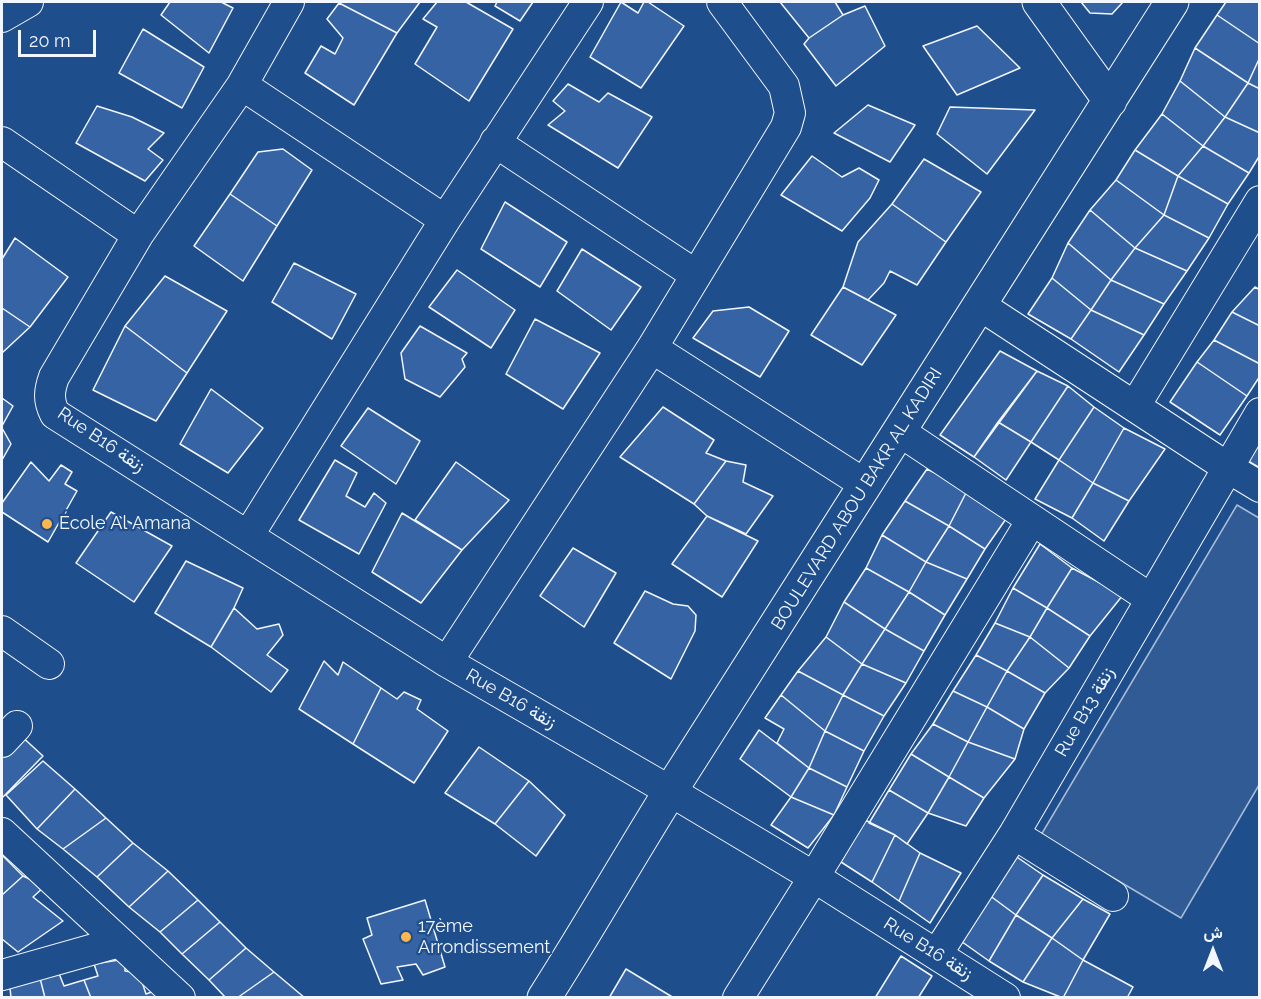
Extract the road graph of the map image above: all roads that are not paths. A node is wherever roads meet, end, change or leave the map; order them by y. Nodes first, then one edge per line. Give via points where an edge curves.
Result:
1 (289, 2) edge
2 (588, 2) edge
3 (722, 2) edge
4 (1039, 2) edge
5 (1172, 2) edge
6 (242, 85) junction
7 (1110, 101) junction
8 (2, 142) edge
9 (495, 142) junction
10 (1260, 201) edge
11 (445, 220) junction
12 (138, 235) junction
13 (696, 275) junction
14 (981, 306) junction
15 (652, 348) junction
16 (1136, 406) junction
17 (1260, 413) edge
18 (898, 431) junction
19 (1227, 467) junction
20 (866, 485) junction
21 (1260, 487) edge
22 (1032, 520) junction
23 (248, 536) junction
24 (1151, 599) junction
25 (2, 631) edge
26 (447, 662) junction
27 (49, 664) dead end
28 (670, 791) junction
29 (2, 833) edge
30 (1014, 834) junction
31 (814, 877) junction
32 (1113, 896) dead end
33 (119, 942) junction
34 (938, 954) junction
35 (2, 975) edge
36 (180, 998) edge
37 (544, 998) edge
38 (738, 998) edge
39 (1005, 998) edge

1 - 6 street
2 - 9 street
3 - 13 street via 784,86 790,113 786,127
4 - 7 main road
5 - 7 main road, BOULEVARD ABOU BAKR AL KADIRI
6 - 11 street
6 - 12 street
7 - 14 main road, BOULEVARD ABOU BAKR AL KADIRI
8 - 12 street
9 - 11 street
9 - 13 street
10 - 16 street
11 - 23 street
12 - 23 street, Rue B16 زنقة via 54,377 50,404 55,414
13 - 15 street
14 - 16 street
14 - 18 main road, BOULEVARD ABOU BAKR AL KADIRI
15 - 20 street
15 - 26 street
16 - 19 street
17 - 19 street, Rue B13 زنقة
18 - 20 main road, BOULEVARD ABOU BAKR AL KADIRI
18 - 22 street
19 - 21 street
19 - 24 street, Rue B13 زنقة
20 - 28 main road, BOULEVARD ABOU BAKR AL KADIRI
22 - 24 street
22 - 31 street
23 - 26 street, Rue B16 زنقة
24 - 30 street, Rue B13 زنقة
25 - 27 street
26 - 28 street, Rue B16 زنقة
28 - 31 street, Rue B16 زنقة
28 - 37 main road, BOULEVARD ABOU BAKR AL KADIRI
29 - 33 street
30 - 32 street
30 - 34 street, Rue B13 زنقة
31 - 34 street, Rue B16 زنقة
31 - 38 street
33 - 35 street
33 - 36 street
34 - 39 street, Rue B16 زنقة

